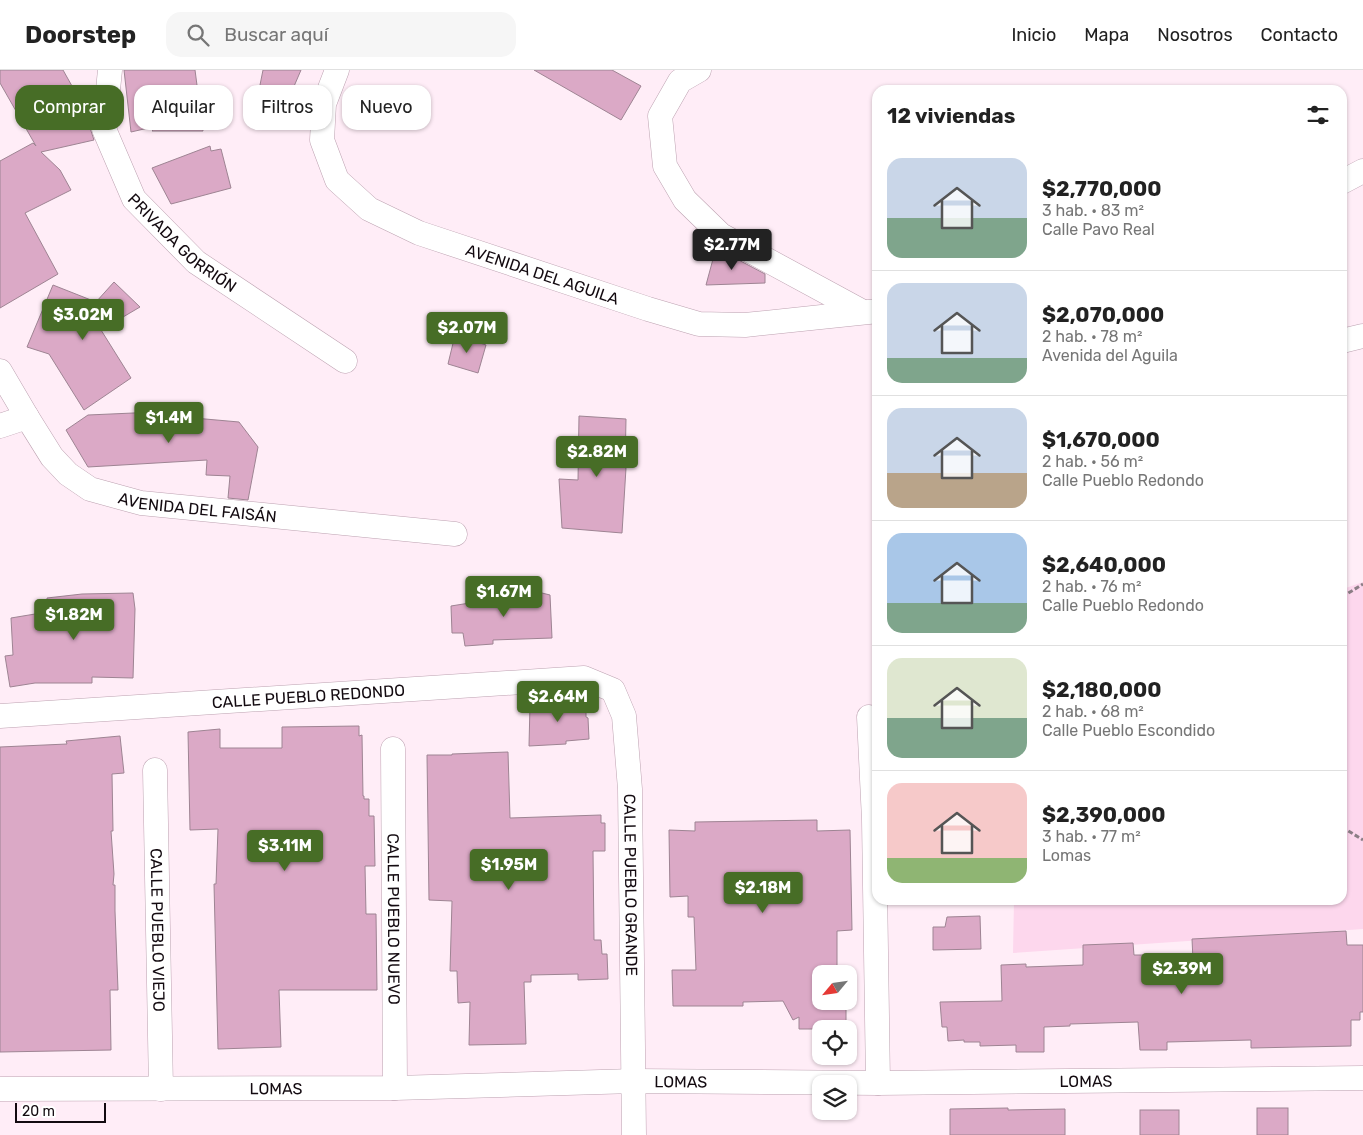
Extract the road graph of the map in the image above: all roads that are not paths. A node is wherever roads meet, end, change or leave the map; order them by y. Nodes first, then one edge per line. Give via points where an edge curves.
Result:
1 (110, 70) edge
2 (337, 70) edge
3 (698, 70) edge
4 (1363, 170) edge
5 (1347, 179) edge
6 (870, 312) edge
7 (1363, 336) edge
8 (1347, 340) edge
9 (345, 361) dead end
10 (0, 372) edge
11 (27, 418) junction
12 (0, 426) edge
13 (455, 534) dead end
14 (613, 690) joint
15 (0, 716) edge
16 (869, 717) dead end
17 (393, 749) dead end
18 (872, 760) edge
19 (155, 770) dead end
20 (877, 905) edge
21 (1363, 1078) edge
22 (634, 1081) junction
23 (878, 1083) junction
24 (395, 1088) junction
25 (0, 1089) edge
26 (161, 1089) junction
27 (634, 1135) edge

1 - 9 street, PRIVADA GORRIÓN via 104,129 134,199 196,262
2 - 6 street, AVENIDA DEL AGUILA via 324,104 322,140 337,180 369,209 419,232 699,324 745,325
3 - 6 street via 680,81 660,116 665,166 685,200 721,235
4 - 5 street
7 - 8 street
10 - 11 street, AVENIDA DEL FAISÁN
11 - 12 street
11 - 13 street, AVENIDA DEL FAISÁN via 52,457 68,474 98,492 141,503
14 - 15 street, CALLE PUEBLO REDONDO via 584,678
14 - 22 street, CALLE PUEBLO GRANDE via 624,716 630,789
16 - 18 street
17 - 24 street, CALLE PUEBLO NUEVO
19 - 26 street, CALLE PUEBLO VIEJO
20 - 23 street
21 - 23 street, LOMAS
22 - 23 street, LOMAS
22 - 24 street, LOMAS
22 - 27 street, CALLE PUEBLO GRANDE
24 - 26 street, LOMAS
25 - 26 street, LOMAS

